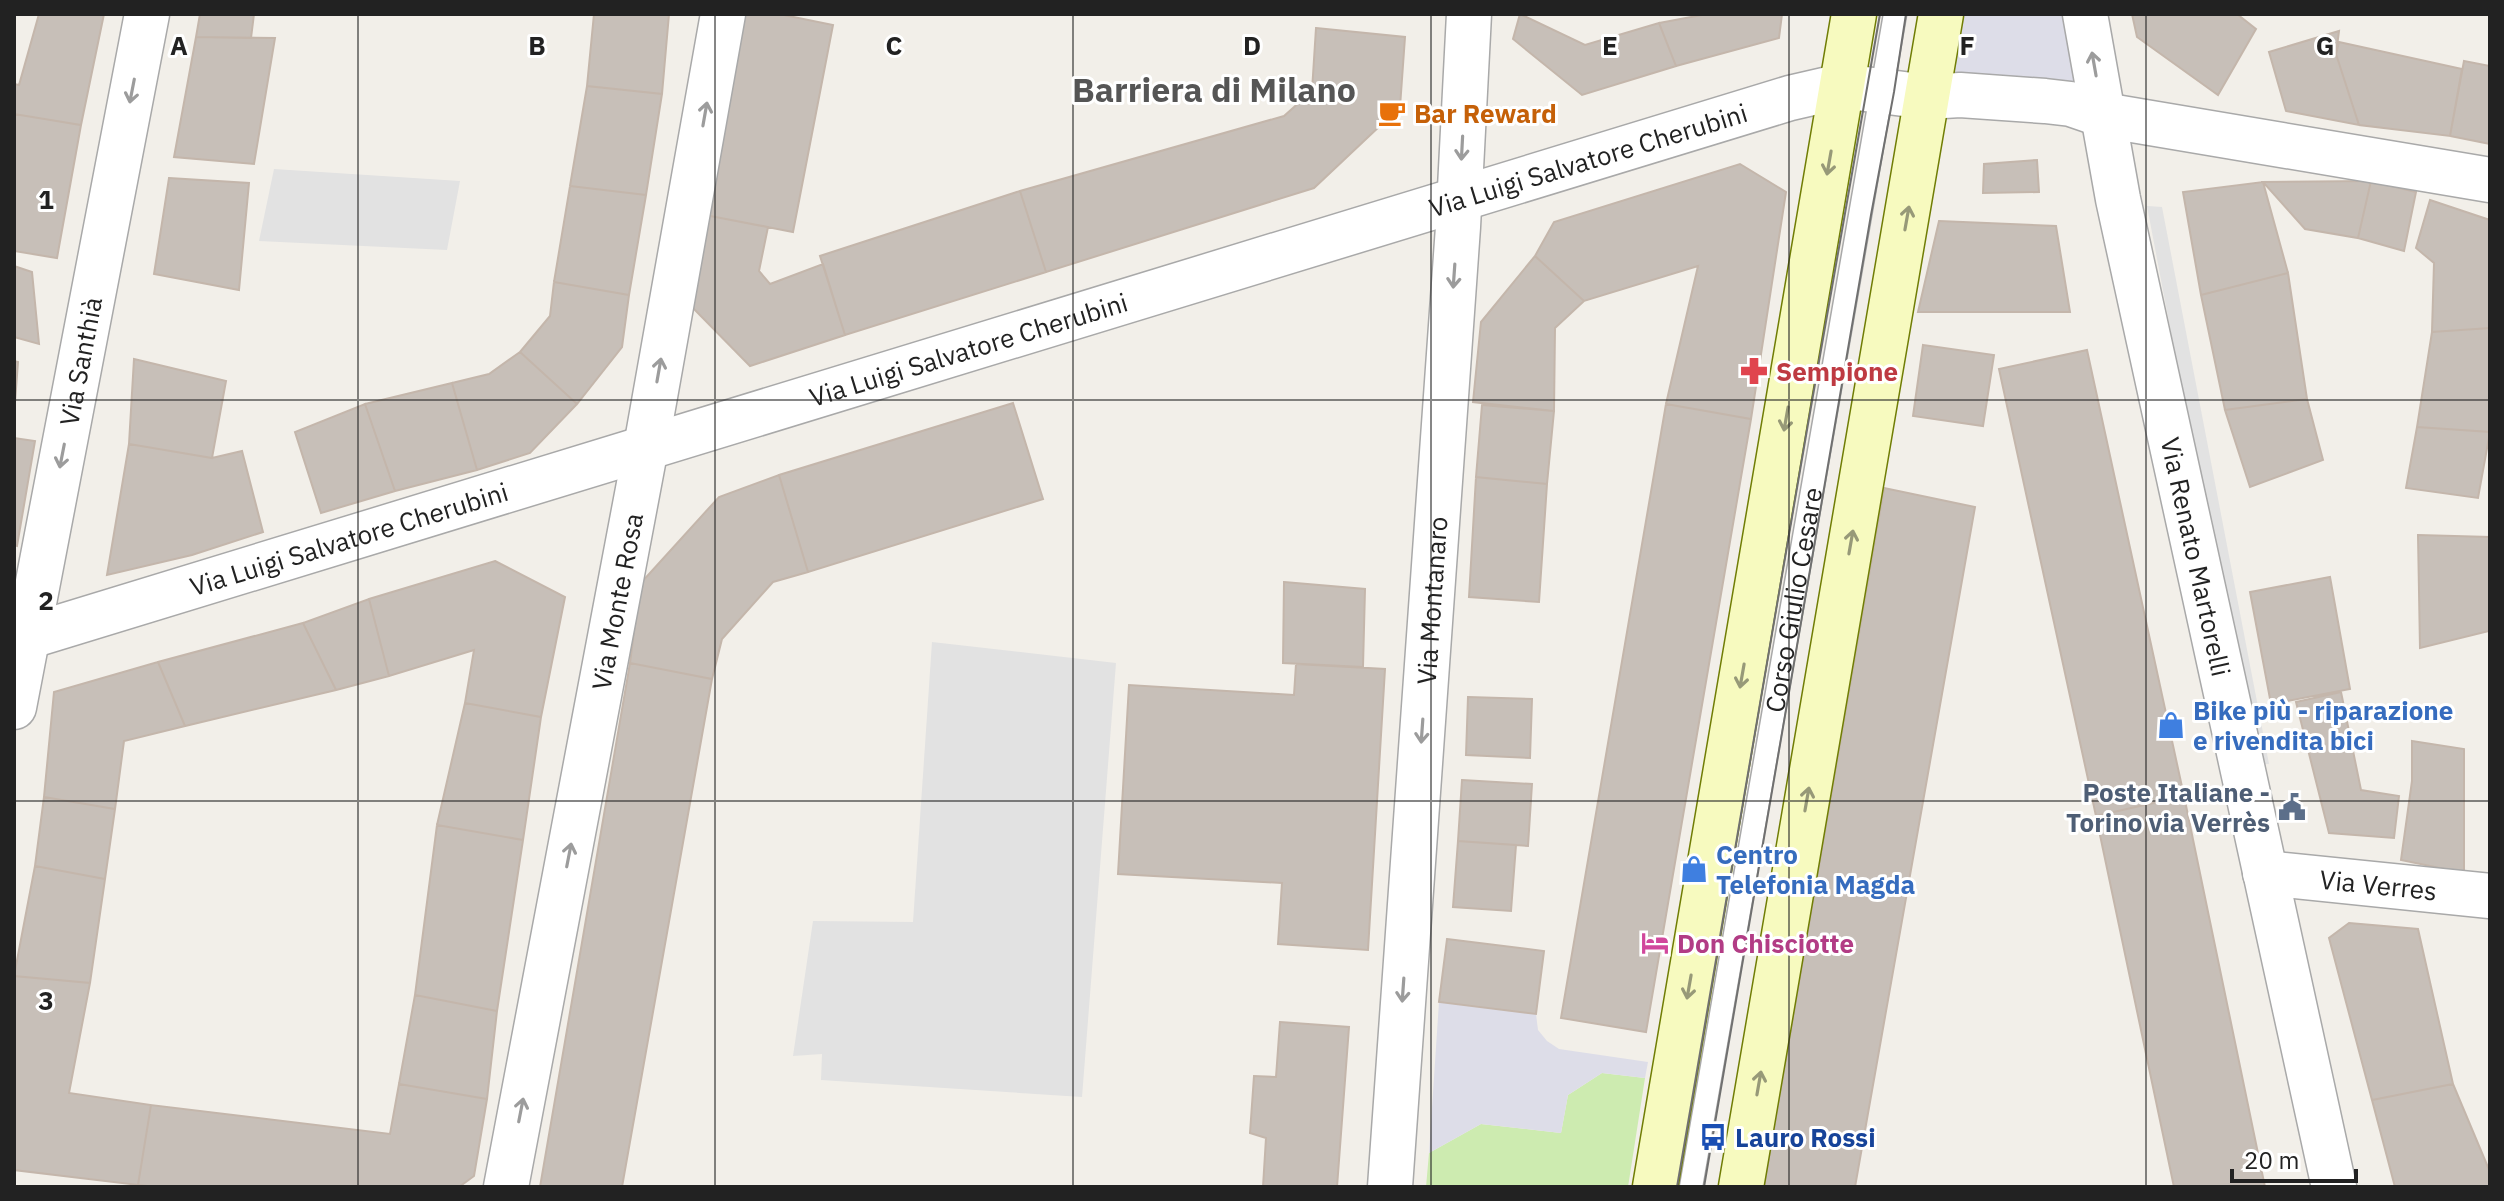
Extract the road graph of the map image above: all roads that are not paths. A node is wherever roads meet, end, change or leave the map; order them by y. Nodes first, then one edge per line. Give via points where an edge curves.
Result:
1 (147, 14) edge
2 (723, 14) edge
3 (1469, 14) edge
4 (1854, 14) edge
5 (1895, 14) edge
6 (1941, 14) edge
7 (2085, 14) edge
8 (1862, 89) junction
9 (1927, 97) junction
10 (2103, 115) junction
11 (2490, 180) edge
12 (1460, 198) junction
13 (646, 447) junction
14 (20, 639) edge
15 (14, 707) edge
16 (2265, 873) junction
17 (2490, 896) edge
18 (506, 1187) edge
19 (1390, 1187) edge
20 (1655, 1187) edge
21 (1691, 1187) edge
22 (1741, 1187) edge
23 (2334, 1187) edge

1 -> 14 street, Via Santhià
13 -> 2 street, Via Monte Rosa
3 -> 12 street, Via Montanaro
4 - 8 main road
5 - 8 lane, Corso Giulio Cesare
6 - 9 main road, Corso Giulio Cesare
10 -> 7 street, Via Renato Martorelli
8 - 9 street, Via Luigi Salvatore Cherubini
8 - 12 street, Via Luigi Salvatore Cherubini via 1778,102
8 -> 20 main road, Corso Giulio Cesare
8 - 21 lane, Corso Giulio Cesare
9 - 10 street, Via Luigi Salvatore Cherubini via 2045,101
22 -> 9 main road, Corso Giulio Cesare
10 - 11 street, Via Luigi Salvatore Cherubini
10 - 16 street, Via Renato Martorelli
12 - 13 street, Via Luigi Salvatore Cherubini
12 -> 19 street, Via Montanaro
13 - 14 street, Via Luigi Salvatore Cherubini
18 -> 13 street, Via Monte Rosa
14 - 15 street, Via Santhià
16 - 17 street, Via Verres
16 - 23 street, Via Renato Martorelli

